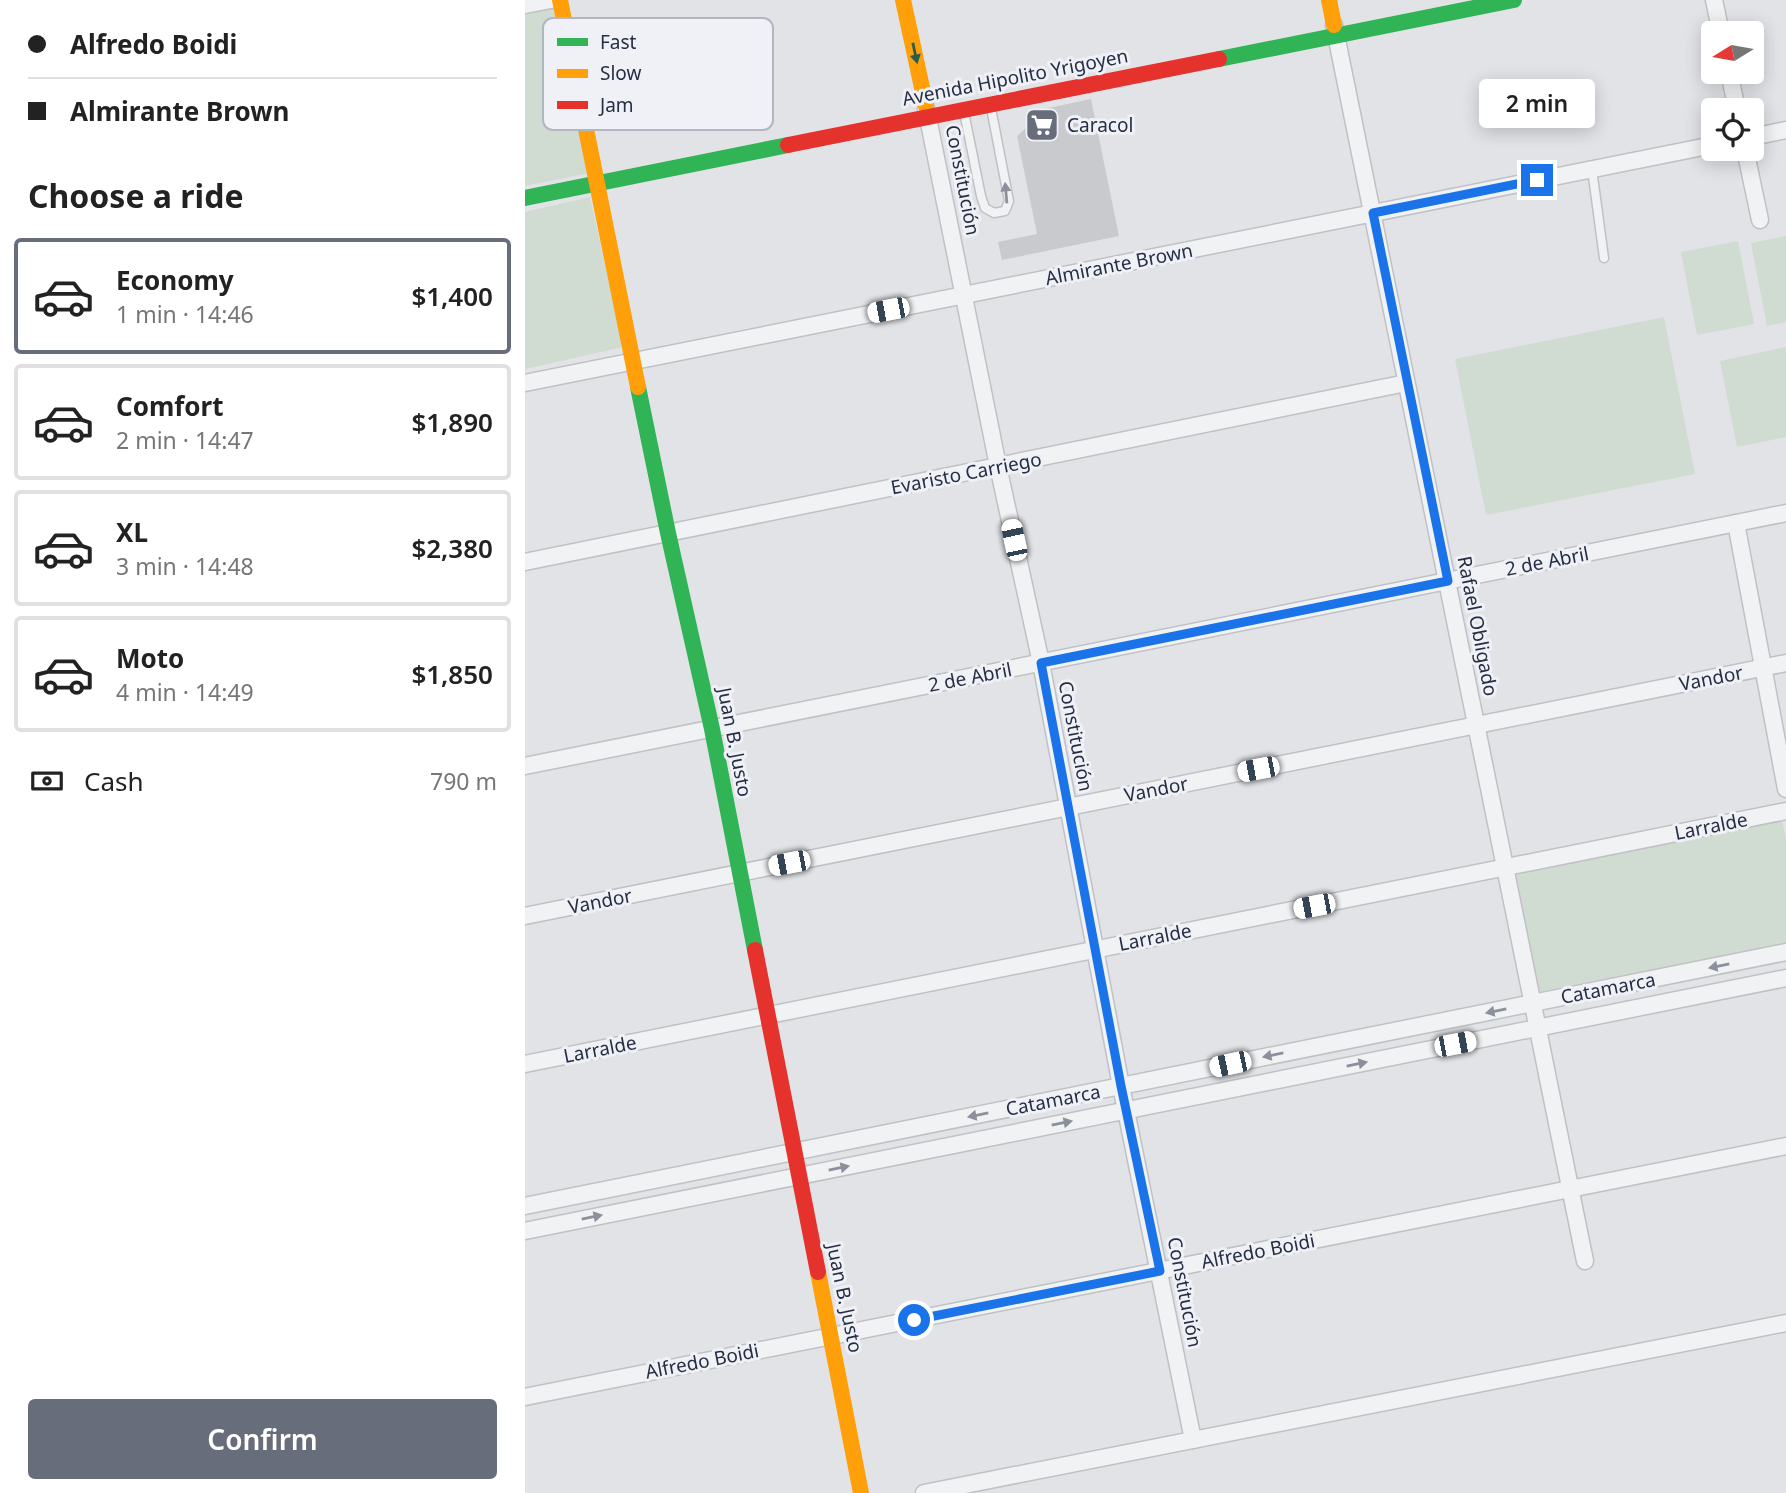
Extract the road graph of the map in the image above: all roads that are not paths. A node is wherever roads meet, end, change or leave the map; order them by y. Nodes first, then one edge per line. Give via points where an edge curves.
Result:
1 (551, 0) edge
2 (560, 0) edge
3 (903, 0) edge
4 (1329, 0) edge
5 (1457, 0) edge
6 (1514, 0) edge
7 (1714, 0) edge
8 (525, 5) edge
9 (564, 18) edge
10 (1718, 21) edge
11 (1335, 29) junction
12 (990, 104) junction
13 (963, 109) junction
14 (927, 111) junction
15 (587, 130) edge
16 (1786, 130) edge
17 (1764, 135) edge
18 (1701, 147) edge
19 (1748, 161) edge
20 (1592, 169) junction
21 (597, 177) junction
22 (525, 186) edge
23 (525, 198) edge
24 (1373, 213) junction
25 (1760, 220) dead end
26 (1604, 258) dead end
27 (965, 295) junction
28 (634, 361) junction
29 (525, 383) edge
30 (1406, 383) junction
31 (998, 466) junction
32 (1786, 513) edge
33 (1736, 523) junction
34 (668, 533) junction
35 (525, 562) edge
36 (1448, 581) junction
37 (1041, 663) junction
38 (1786, 663) edge
39 (1763, 667) junction
40 (1476, 725) junction
41 (712, 729) junction
42 (525, 766) edge
43 (1786, 789) edge
44 (1068, 807) junction
45 (1786, 811) edge
46 (1505, 867) junction
47 (738, 873) junction
48 (525, 916) edge
49 (1096, 949) junction
50 (1786, 952) edge
51 (1786, 978) edge
52 (1532, 1003) junction
53 (767, 1015) junction
54 (1538, 1028) junction
55 (525, 1064) edge
56 (1121, 1086) junction
57 (1126, 1110) junction
58 (1786, 1146) edge
59 (794, 1152) junction
60 (798, 1176) junction
61 (1570, 1189) junction
62 (525, 1206) edge
63 (525, 1231) edge
64 (1585, 1261) dead end
65 (1160, 1271) junction
66 (1786, 1323) edge
67 (832, 1336) junction
68 (525, 1397) edge
69 (1193, 1440) junction
70 (862, 1493) edge
71 (924, 1493) edge

1 - 8 street
2 - 9 main road, Juan B. Justo
3 -> 14 main road, Constitución
4 - 11 main road, Rafael Obligado
5 - 11 main road, Avenida Hipolito Yrigoyen
6 - 11 main road, Avenida Hipolito Yrigoyen
7 - 10 street
11 - 12 main road, Avenida Hipolito Yrigoyen
11 - 14 main road, Avenida Hipolito Yrigoyen
11 - 24 street, Rafael Obligado
12 - 13 main road, Avenida Hipolito Yrigoyen
13 -> 12 lane via 985,208 994,213 1005,211 1009,201
13 - 14 main road, Avenida Hipolito Yrigoyen
14 - 21 main road, Avenida Hipolito Yrigoyen
14 - 27 street, Constitución
15 - 21 main road, Juan B. Justo
16 - 17 street
18 - 20 street, Almirante Brown
19 - 25 street
20 - 24 street, Almirante Brown
20 - 26 lane
21 - 22 main road, Avenida Hipolito Yrigoyen
21 - 23 main road, Avenida Hipolito Yrigoyen
21 - 28 main road, Juan B. Justo
24 - 27 street, Almirante Brown
24 - 30 street, Rafael Obligado
27 - 28 street, Almirante Brown
27 - 31 street, Constitución
28 - 29 street, Almirante Brown
28 - 34 main road, Juan B. Justo
30 - 31 street, Evaristo Carriego
30 - 36 street, Rafael Obligado
31 - 34 street, Evaristo Carriego
31 - 37 street, Constitución
32 - 33 street, 2 de Abril
33 - 36 street, 2 de Abril
33 - 39 street
34 - 35 street, Evaristo Carriego
34 - 41 main road, Juan B. Justo
36 - 37 street, 2 de Abril
36 - 40 street, Rafael Obligado
37 - 41 street, 2 de Abril
37 - 44 street, Constitución
38 - 39 street, Vandor
39 - 40 street, Vandor
39 - 43 street
40 - 44 street, Vandor
40 - 46 street, Rafael Obligado
41 - 42 street, 2 de Abril
41 - 47 main road, Juan B. Justo
44 - 47 street, Vandor
44 - 49 street, Constitución
45 - 46 street, Larralde
46 - 49 street, Larralde
46 - 52 street, Rafael Obligado
47 - 48 street, Vandor
47 - 53 main road, Juan B. Justo
49 - 53 street, Larralde
49 - 56 street, Constitución
50 -> 52 street, Catamarca
51 - 54 street, Catamarca
52 - 54 street, Rafael Obligado
52 -> 56 street, Catamarca
53 - 55 street, Larralde
53 - 59 main road, Juan B. Justo
57 -> 54 street, Catamarca
54 - 61 street, Rafael Obligado
56 - 57 street, Constitución
56 -> 59 street, Catamarca
60 -> 57 street, Catamarca
57 - 65 street, Constitución
58 - 61 street, Alfredo Boidi
59 - 60 main road, Juan B. Justo
59 - 62 street, Catamarca
63 -> 60 street, Catamarca
60 - 67 main road, Juan B. Justo
61 - 64 street, Rafael Obligado
61 - 65 street, Alfredo Boidi
65 - 67 street, Alfredo Boidi
65 - 69 street, Constitución
66 - 69 street
67 - 68 street, Alfredo Boidi
67 - 70 main road, Juan B. Justo
69 - 71 street

